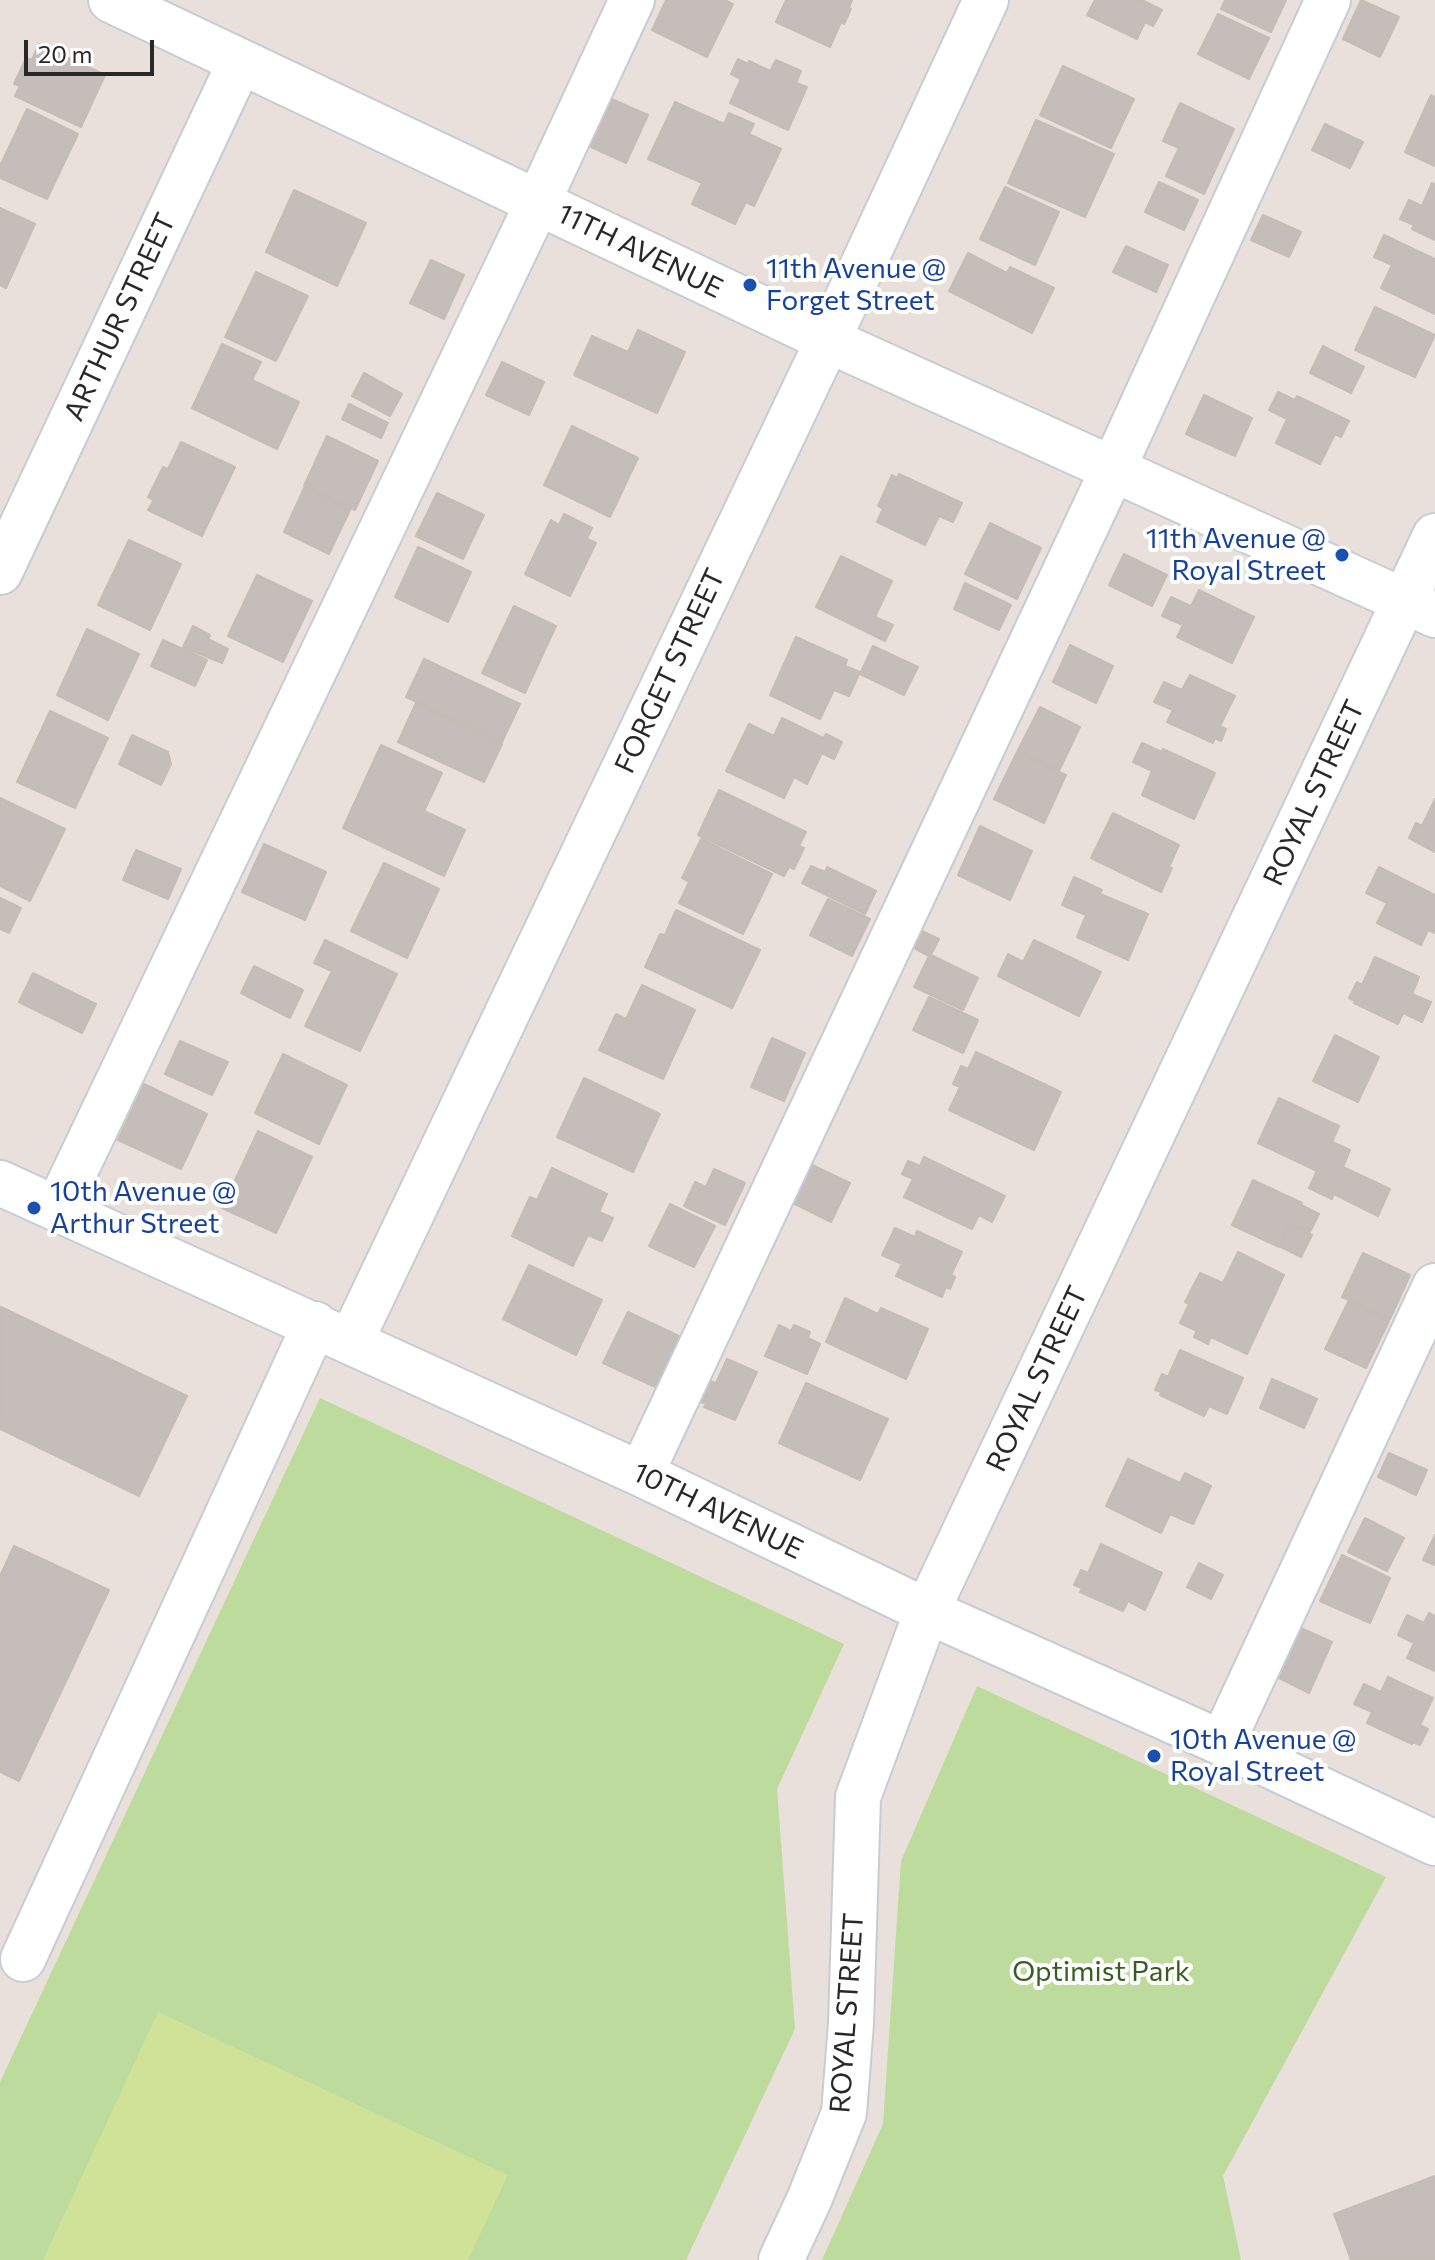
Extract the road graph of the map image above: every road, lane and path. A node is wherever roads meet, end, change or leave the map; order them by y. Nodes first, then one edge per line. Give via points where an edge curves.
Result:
1 (111, 0) edge
2 (632, 0) edge
3 (986, 0) edge
4 (1328, 0) edge
5 (240, 62) junction
6 (538, 202) junction
7 (828, 340) junction
8 (1113, 469) junction
9 (1435, 536) edge
10 (0, 572) edge
11 (1420, 608) edge
12 (0, 1183) edge
13 (57, 1209) junction
14 (1435, 1286) edge
15 (333, 1333) junction
16 (641, 1474) junction
17 (927, 1611) junction
18 (1222, 1743) junction
19 (1435, 1843) edge
20 (23, 1959) dead end
21 (781, 2260) edge

1 - 5 street, 11TH AVENUE
2 - 6 street
3 - 7 street, FORGET STREET
4 - 8 street
5 - 6 street, 11TH AVENUE
5 - 10 street, ARTHUR STREET
6 - 7 street, 11TH AVENUE
6 - 13 street
7 - 8 street, 11TH AVENUE
7 - 15 street, FORGET STREET
8 - 11 street, 11TH AVENUE
8 - 16 street
9 - 11 street, ROYAL STREET
11 - 17 street, ROYAL STREET
12 - 13 street, 10TH AVENUE
13 - 15 street, 10TH AVENUE
14 - 18 street
15 - 16 street, 10TH AVENUE
15 - 20 street, FORGET STREET
16 - 17 street, 10TH AVENUE
17 - 18 street, 10TH AVENUE
17 - 21 street, ROYAL STREET via 858,1797 844,2113
18 - 19 street, 10TH AVENUE

